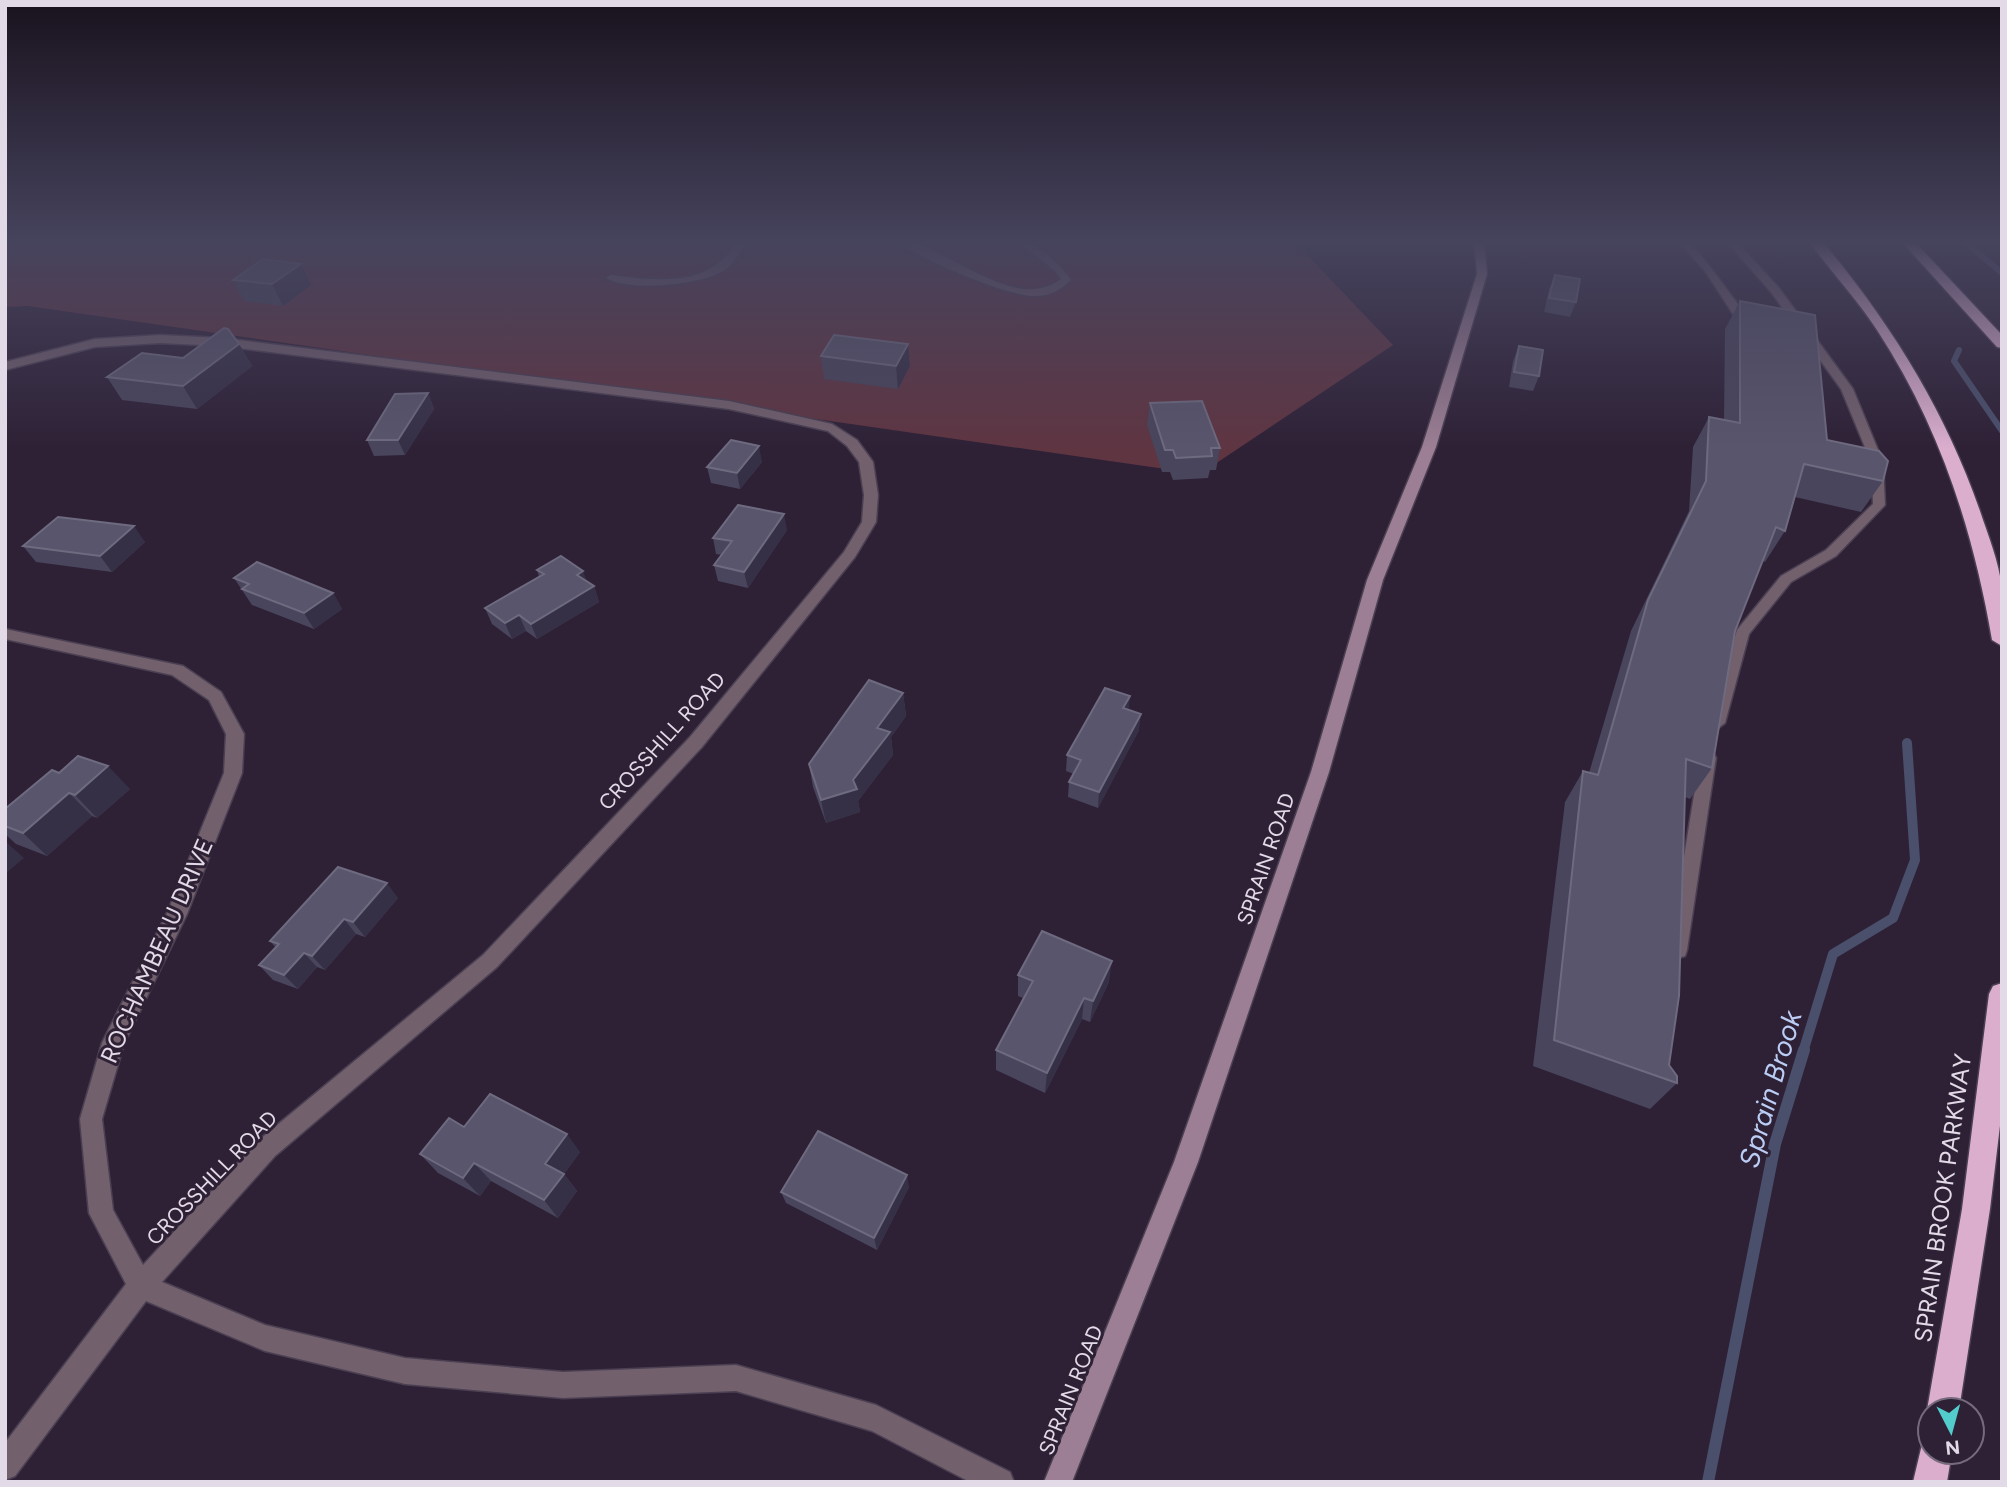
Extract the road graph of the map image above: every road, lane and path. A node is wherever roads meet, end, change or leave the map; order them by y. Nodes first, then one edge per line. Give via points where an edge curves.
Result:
1 (1471, 310) edge
2 (1736, 310) edge
3 (1787, 310) edge
4 (1872, 310) edge
5 (1972, 310) edge
6 (1763, 327) edge
7 (2002, 344) edge
8 (5, 366) edge
9 (5, 634) edge
10 (2002, 640) edge
11 (1675, 967) edge
12 (2002, 994) edge
13 (141, 1286) junction
14 (1945, 1396) edge
15 (5, 1466) edge
16 (1000, 1482) edge
17 (1058, 1482) edge

1 - 17 street, SPRAIN ROAD via 1429,447 1375,580 1315,785 1186,1162
2 - 6 lane via 1748,324
3 - 11 lane via 1847,389 1877,462 1878,505 1831,553 1786,579 1742,633 1712,741
4 - 10 highway via 1931,410 1955,465 1985,552
5 - 7 highway
8 - 13 street, CROSSHILL ROAD via 95,343 222,342 729,405 832,428 852,443 866,462 872,495 869,522 850,554 696,742 490,961 267,1148
9 - 13 street, ROCHAMBEAU DRIVE via 177,670 215,696 235,734 233,774 177,914 113,1043 91,1119 101,1213
12 - 14 highway, SPRAIN BROOK PARKWAY via 1976,1209
13 - 15 street, CROSSHILL ROAD
13 - 16 street via 265,1338 405,1371 563,1385 736,1378 876,1419

